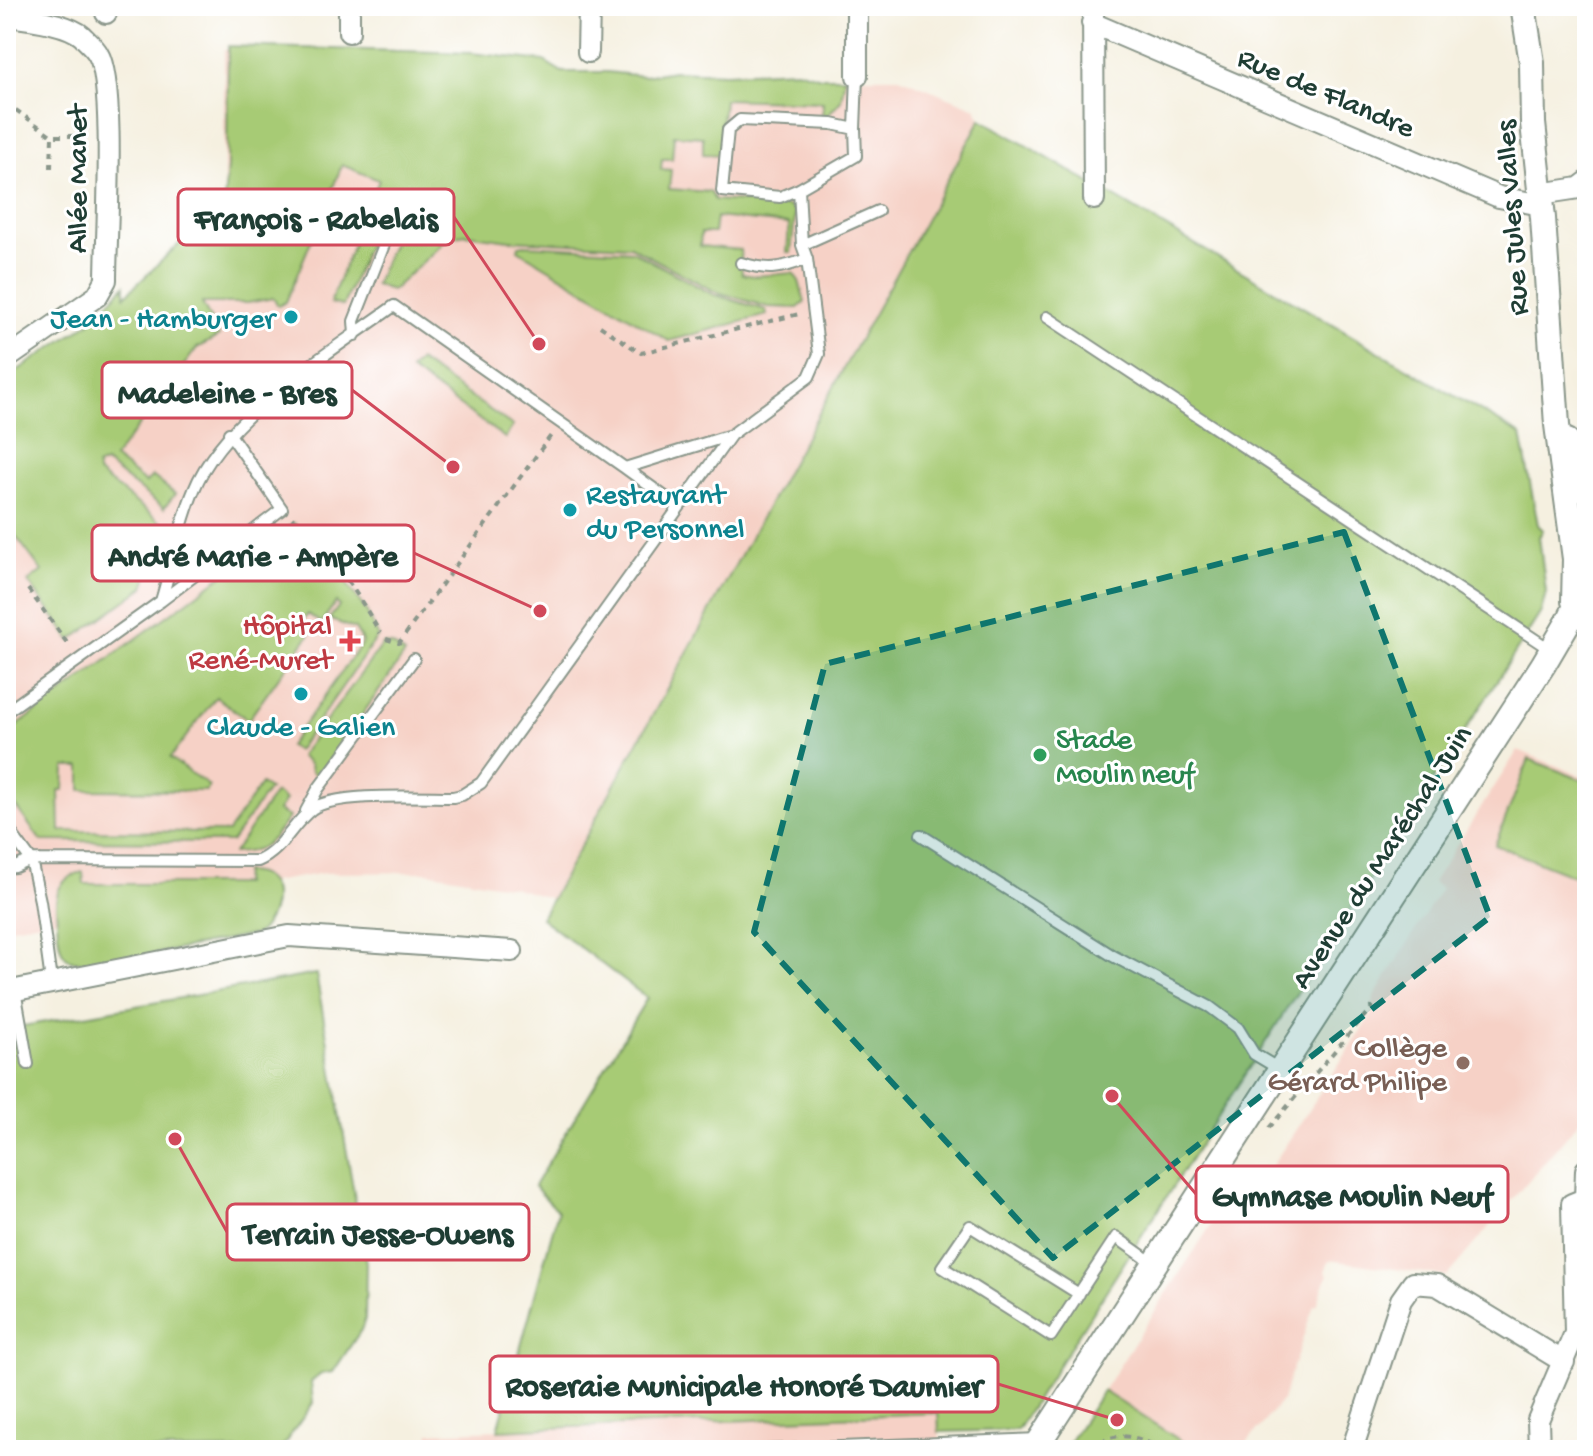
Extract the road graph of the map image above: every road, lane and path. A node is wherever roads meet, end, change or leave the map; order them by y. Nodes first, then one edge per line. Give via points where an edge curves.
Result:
1 (349, 6) edge
2 (589, 6) edge
3 (857, 6) edge
4 (1523, 6) edge
5 (1092, 15) edge
6 (6, 16) edge
7 (349, 32) dead end
8 (588, 52) dead end
9 (857, 76) joint
10 (6, 103) edge
11 (855, 129) junction
12 (52, 136) junction
13 (107, 136) junction
14 (51, 168) dead end
15 (799, 189) junction
16 (1584, 190) edge
17 (1094, 199) dead end
18 (1541, 199) junction
19 (878, 211) dead end
20 (391, 227) dead end
21 (802, 245) junction
22 (807, 259) junction
23 (741, 263) dead end
24 (813, 310) junction
25 (1047, 317) dead end
26 (600, 326) dead end
27 (355, 335) junction
28 (6, 359) edge
29 (561, 422) junction
30 (1557, 425) junction
31 (229, 433) junction
32 (731, 435) junction
33 (625, 468) junction
34 (1587, 489) edge
35 (679, 507) junction
36 (282, 509) junction
37 (1579, 531) edge
38 (1587, 582) edge
39 (28, 589) dead end
40 (161, 601) junction
41 (1570, 619) junction
42 (380, 633) dead end
43 (386, 639) dead end
44 (1551, 650) junction
45 (79, 659) junction
46 (414, 659) dead end
47 (6, 712) edge
48 (303, 816) junction
49 (6, 826) edge
50 (921, 835) dead end
51 (31, 860) junction
52 (6, 868) edge
53 (512, 951) dead end
54 (51, 981) junction
55 (10, 991) edge
56 (1373, 1006) dead end
57 (28, 1064) dead end
58 (1279, 1069) junction
59 (1248, 1118) junction
60 (1586, 1170) edge
61 (1586, 1198) edge
62 (1154, 1264) junction
63 (1079, 1294) junction
64 (1564, 1362) junction
65 (1038, 1444) edge
66 (983, 1446) edge
67 (822, 1449) edge
68 (766, 1450) edge
69 (1091, 1450) edge
70 (1162, 1450) edge
71 (1352, 1450) edge
72 (1539, 1450) edge

1 - 7 street
2 - 8 street
3 - 9 street
4 - 18 street, Rue Jules Valles
5 - 17 street
5 - 18 street, Rue de Flandre via 1499,197
6 - 13 street, Allée Manet via 80,34 99,55
9 - 11 lane
10 - 12 path
11 - 15 lane via 856,156
11 - 15 lane via 740,120 728,130 722,191 780,197
12 - 13 path
12 - 14 path
13 - 28 street, Allée Manet via 106,280 97,296
15 - 21 lane
16 - 18 street, Rue de Flandre
18 - 30 street, Rue Jules Valles
19 - 21 lane
20 - 27 lane via 354,321
21 - 22 lane
22 - 23 lane via 783,268
22 - 24 lane
24 - 26 path via 641,353
24 - 32 lane via 819,354 809,377
25 - 44 lane
27 - 29 lane via 394,306
27 - 31 lane
29 - 33 lane
29 - 43 path via 399,643
30 - 34 street, Rue Jules Valles
30 - 37 street, Rue Jules Valles
31 - 36 lane
31 - 40 lane via 194,488
32 - 33 lane
32 - 35 lane
33 - 35 lane
35 - 48 lane via 481,783 453,797 325,801
36 - 40 lane
36 - 42 path via 319,541
37 - 41 street, Avenue du Maréchal Juin
38 - 41 street, Avenue du Maréchal Juin
39 - 45 path
40 - 45 lane
41 - 44 street, Avenue du Maréchal Juin
44 - 58 street, Avenue du Maréchal Juin
45 - 47 lane
46 - 48 lane
48 - 51 lane via 276,851 258,861
49 - 51 lane
50 - 58 lane via 1113,956 1210,1007 1238,1028 1254,1054
51 - 52 lane
51 - 54 lane
53 - 54 street via 289,936
54 - 55 street
55 - 57 lane
56 - 59 path via 1270,1129
58 - 59 street, Avenue du Maréchal Juin
59 - 62 street, Avenue du Maréchal Juin
60 - 61 street
61 - 64 street via 1572,1204 1575,1333
62 - 63 lane via 1116,1237
62 - 65 street, Avenue du Maréchal Juin
63 - 63 lane via 1051,1336 942,1267 970,1226
64 - 71 street via 1437,1285 1413,1283 1401,1300
64 - 72 street via 1538,1420
65 - 66 lane
66 - 67 lane
67 - 68 lane
69 - 70 path via 1120,1436 1143,1438

